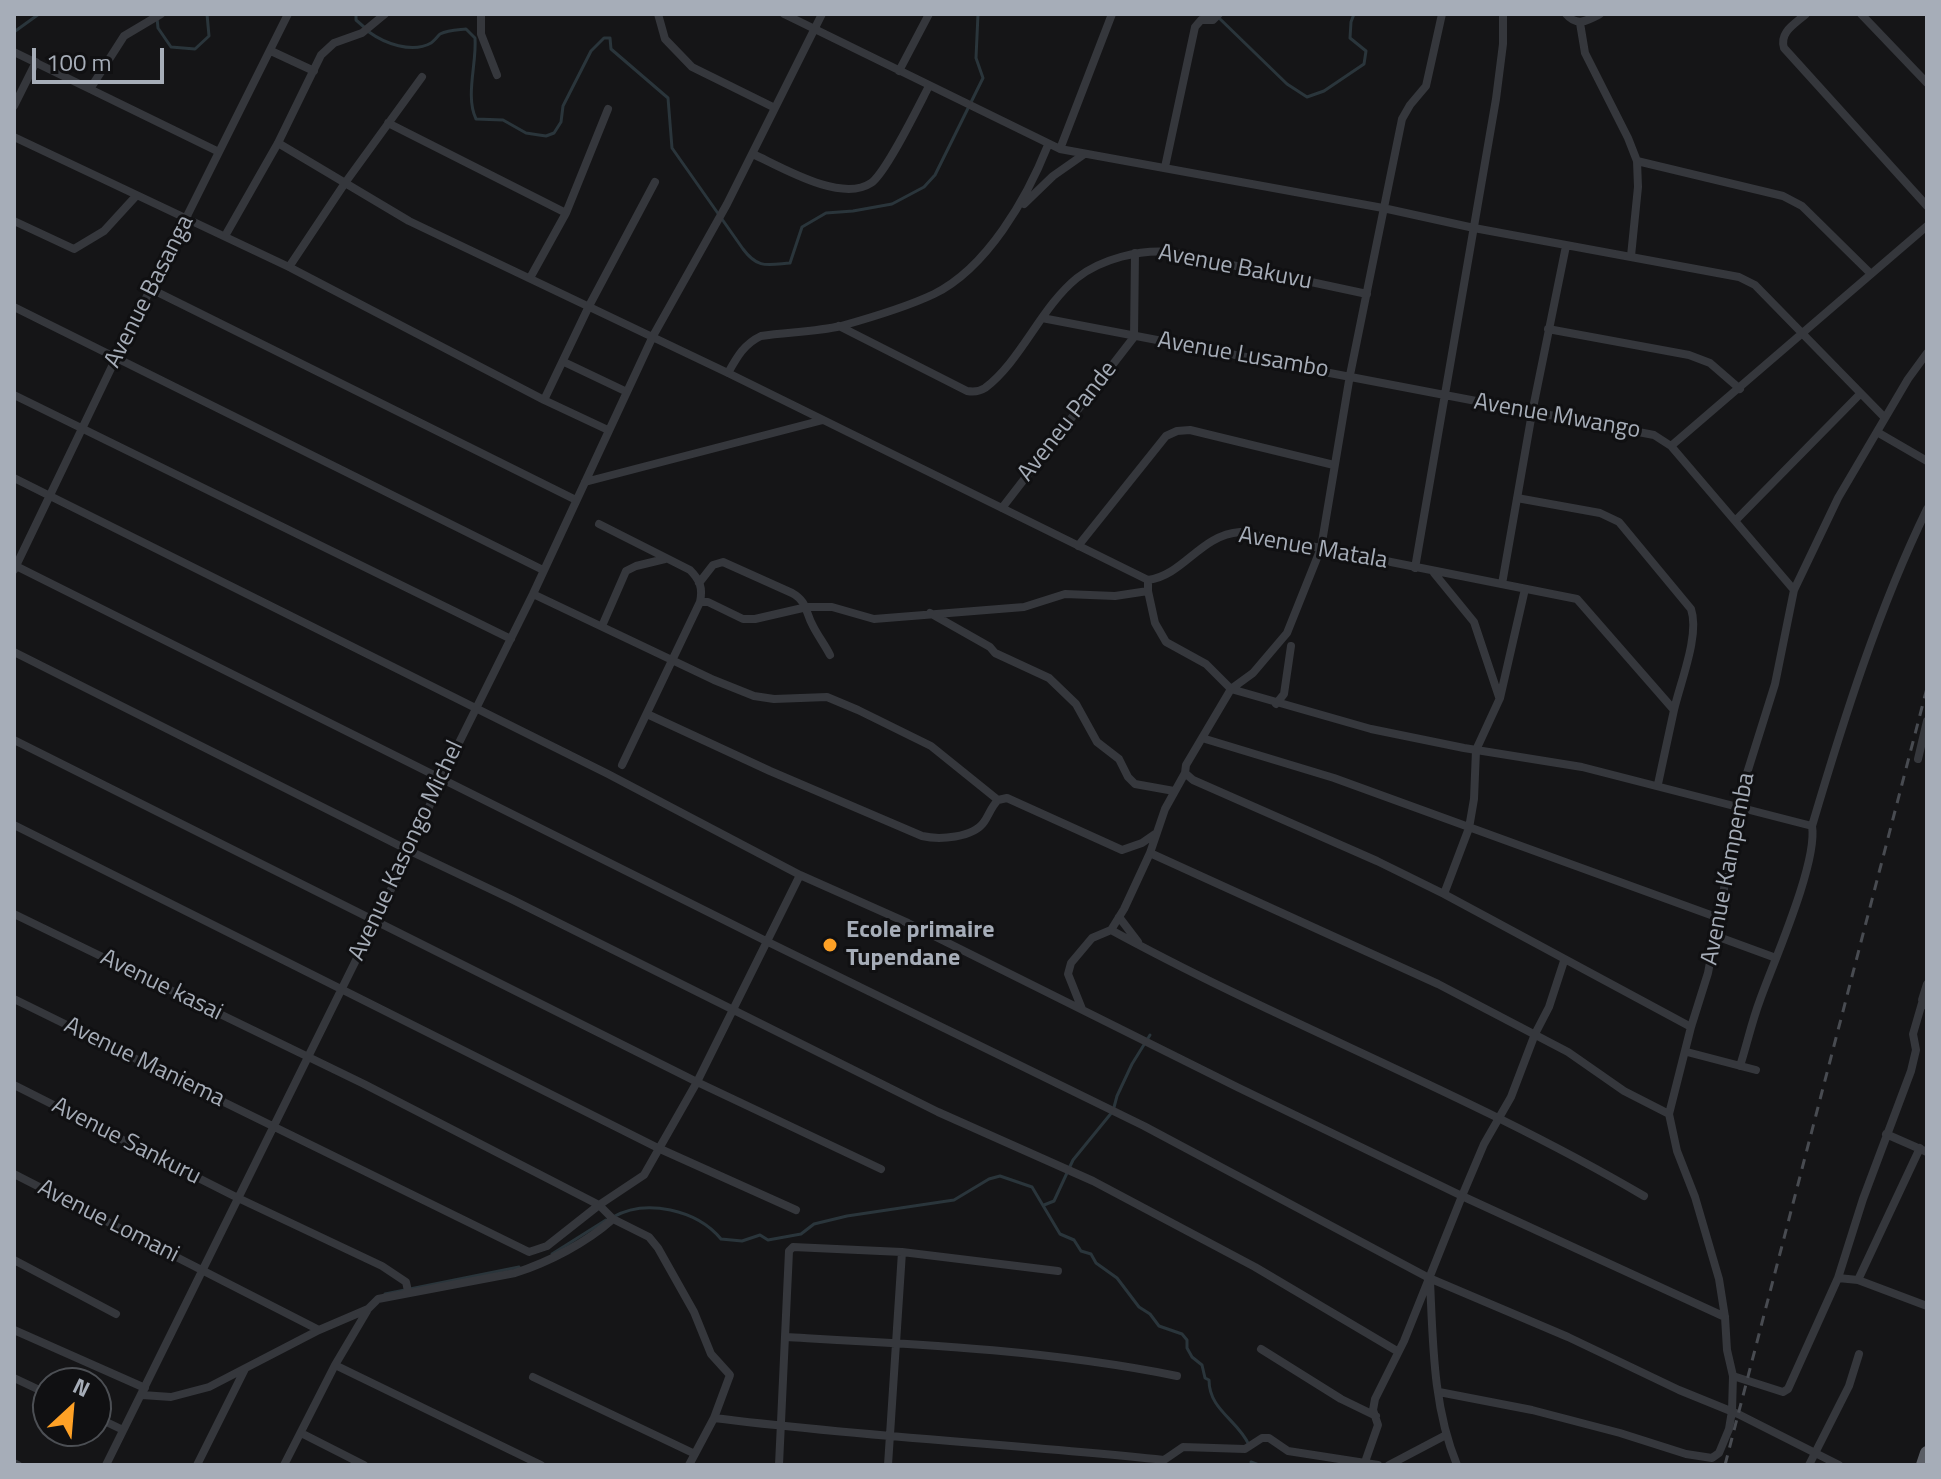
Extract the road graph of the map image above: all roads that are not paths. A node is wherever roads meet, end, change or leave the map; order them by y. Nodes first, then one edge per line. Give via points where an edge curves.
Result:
1 (161, 14) edge
2 (288, 14) edge
3 (385, 14) edge
4 (481, 14) edge
5 (658, 14) edge
6 (784, 14) edge
7 (822, 14) edge
8 (929, 14) edge
9 (1112, 14) edge
10 (1219, 14) edge
11 (1442, 14) edge
12 (1503, 14) edge
13 (1566, 14) edge
14 (1600, 14) edge
15 (1806, 14) edge
16 (1861, 14) edge
17 (1580, 23) junction
18 (813, 30) junction
19 (271, 51) junction
20 (14, 52) edge
21 (36, 62) junction
22 (314, 71) junction
23 (899, 71) junction
24 (497, 75) dead end
25 (422, 77) dead end
26 (1927, 83) edge
27 (929, 86) junction
28 (90, 89) junction
29 (14, 106) edge
30 (775, 108) junction
31 (608, 109) dead end
32 (388, 123) junction
33 (14, 137) edge
34 (278, 143) junction
35 (1048, 145) junction
36 (1060, 149) junction
37 (219, 152) junction
38 (753, 154) junction
39 (1083, 155) junction
40 (1637, 161) junction
41 (1165, 167) junction
42 (655, 182) dead end
43 (345, 183) junction
44 (136, 196) junction
45 (1927, 206) edge
46 (1383, 208) junction
47 (566, 213) junction
48 (1015, 213) junction
49 (187, 218) junction
50 (14, 221) edge
51 (1927, 226) edge
52 (1474, 228) junction
53 (225, 236) junction
54 (1566, 246) junction
55 (1135, 253) junction
56 (1631, 256) junction
57 (289, 267) junction
58 (1870, 273) junction
59 (530, 278) junction
60 (151, 289) junction
61 (1367, 294) junction
62 (589, 306) junction
63 (14, 307) edge
64 (1042, 318) junction
65 (839, 326) junction
66 (1548, 329) junction
67 (1803, 333) junction
68 (653, 336) junction
69 (1134, 337) junction
70 (1927, 353) edge
71 (116, 358) junction
72 (564, 362) junction
73 (728, 373) junction
74 (1350, 375) junction
75 (1740, 389) junction
76 (627, 392) junction
77 (1860, 394) junction
78 (14, 395) edge
79 (1444, 396) junction
80 (544, 400) junction
81 (1532, 413) junction
82 (1885, 418) junction
83 (823, 420) junction
84 (81, 429) junction
85 (608, 430) junction
86 (1877, 432) junction
87 (1671, 446) junction
88 (1927, 461) edge
89 (1334, 465) junction
90 (14, 478) edge
91 (585, 482) junction
92 (49, 496) junction
93 (1517, 498) junction
94 (576, 500) junction
95 (1002, 508) junction
96 (1927, 509) edge
97 (1736, 520) junction
98 (599, 524) dead end
99 (1078, 546) junction
100 (1321, 548) junction
101 (665, 559) junction
102 (15, 567) edge
103 (1415, 568) junction
104 (543, 570) junction
105 (1434, 572) junction
106 (1148, 580) junction
107 (699, 583) junction
108 (1502, 584) junction
109 (1525, 589) junction
110 (1794, 590) junction
111 (1148, 591) junction
112 (533, 594) junction
113 (700, 602) junction
114 (807, 607) junction
115 (929, 613) junction
116 (602, 626) junction
117 (511, 639) junction
118 (1291, 646) dead end
119 (14, 652) edge
120 (830, 655) dead end
121 (672, 659) junction
122 (1231, 689) junction
123 (1500, 698) junction
124 (1276, 704) junction
125 (475, 709) junction
126 (1674, 710) junction
127 (647, 714) junction
128 (1927, 721) edge
129 (1202, 738) junction
130 (14, 740) edge
131 (1476, 750) junction
132 (1918, 759) dead end
133 (622, 765) dead end
134 (1185, 773) junction
135 (441, 779) junction
136 (1658, 784) junction
137 (1174, 791) junction
138 (998, 800) junction
139 (1737, 805) junction
140 (14, 825) edge
141 (1812, 826) junction
142 (1469, 828) junction
143 (1155, 834) junction
144 (410, 851) junction
145 (1150, 853) junction
146 (800, 875) junction
147 (1444, 894) junction
148 (14, 914) edge
149 (1119, 917) junction
150 (1719, 918) junction
151 (376, 919) junction
152 (1111, 930) junction
153 (1716, 936) junction
154 (766, 941) junction
155 (1145, 949) junction
156 (1776, 958) junction
157 (1564, 961) junction
158 (1927, 984) edge
159 (342, 990) junction
160 (14, 999) edge
161 (1925, 1005) edge
162 (1082, 1009) junction
163 (731, 1010) junction
164 (1691, 1027) junction
165 (1535, 1034) junction
166 (1687, 1052) junction
167 (308, 1057) junction
168 (1740, 1066) junction
169 (1756, 1070) dead end
170 (697, 1082) junction
171 (14, 1085) edge
172 (1669, 1114) junction
173 (1498, 1119) junction
174 (273, 1128) junction
175 (1886, 1134) junction
176 (658, 1148) junction
177 (1924, 1150) edge
178 (881, 1169) dead end
179 (14, 1174) edge
180 (1462, 1196) junction
181 (1644, 1196) dead end
182 (238, 1198) junction
183 (599, 1205) junction
184 (796, 1210) dead end
185 (610, 1215) junction
186 (902, 1252) junction
187 (14, 1260) edge
188 (203, 1269) junction
189 (1058, 1271) dead end
190 (1429, 1278) junction
191 (1838, 1278) junction
192 (1858, 1280) junction
193 (407, 1286) junction
194 (1927, 1306) edge
195 (368, 1309) junction
196 (116, 1314) dead end
197 (1725, 1317) junction
198 (14, 1330) edge
199 (319, 1330) junction
200 (786, 1337) junction
201 (897, 1343) junction
202 (1261, 1349) dead end
203 (1397, 1351) junction
204 (1859, 1354) dead end
205 (335, 1365) junction
206 (246, 1368) junction
207 (1177, 1376) dead end
208 (1733, 1376) junction
209 (533, 1377) dead end
210 (143, 1391) junction
211 (1439, 1392) junction
212 (1732, 1411) junction
213 (1376, 1416) junction
214 (714, 1418) junction
215 (112, 1425) edge
216 (781, 1426) junction
217 (123, 1430) junction
218 (301, 1433) junction
219 (1446, 1435) junction
220 (890, 1438) junction
221 (1813, 1453) junction
222 (1927, 1453) edge
223 (695, 1454) junction
224 (1162, 1462) edge
225 (1365, 1462) junction
226 (106, 1465) edge
227 (197, 1465) edge
228 (284, 1465) edge
229 (364, 1465) edge
230 (541, 1465) edge
231 (689, 1465) edge
232 (779, 1465) edge
233 (888, 1465) edge
234 (1378, 1465) edge
235 (1389, 1465) edge
236 (1457, 1465) edge
237 (1809, 1465) edge
238 (1839, 1465) edge
239 (1923, 1465) edge

1 - 28 street via 124,36
2 - 19 street, Avenue Basanga
3 - 22 street via 362,33 334,43
4 - 24 street via 481,34
5 - 30 street via 665,39 692,67
6 - 18 street
7 - 18 street
8 - 23 street
9 - 36 street
10 - 41 street via 1195,27
11 - 46 street via 1426,86 1402,119
12 - 52 street via 1496,99
13 - 17 street
14 - 17 street
15 - 45 street via 1784,34 1784,48
16 - 26 street
17 - 40 street via 1585,53
18 - 23 street
18 - 30 street
19 - 22 street
19 - 37 street, Avenue Basanga
20 - 21 street
21 - 28 street
21 - 29 street
22 - 34 street
23 - 27 street
25 - 32 street
27 - 35 street
27 - 38 street via 871,183 824,187
28 - 37 street
30 - 38 street
31 - 47 street
32 - 43 street
32 - 47 street
33 - 44 street
34 - 43 street
34 - 53 street
35 - 36 street
35 - 48 street
36 - 39 street
37 - 49 street, Avenue Basanga
38 - 68 street, Avenue Kasongo Michel
39 - 41 street
39 - 48 street
40 - 56 street
40 - 58 street via 1792,201
41 - 46 street
42 - 62 street
43 - 57 street
43 - 59 street via 409,221
44 - 49 street
44 - 50 street via 104,231 74,249
46 - 52 street
46 - 61 street
47 - 59 street
48 - 65 street via 985,252 942,289
49 - 53 street
49 - 60 street, Avenue Basanga
51 - 58 street
52 - 54 street
52 - 79 street
53 - 57 street
54 - 56 street
54 - 66 street
55 - 61 street, Avenue Bakuvu via 1171,252
55 - 64 street, Avenue Bakuvu via 1074,280
55 - 69 street
56 - 67 street via 1739,277 1755,285
57 - 80 street
58 - 67 street
59 - 62 street
60 - 71 street, Avenue Basanga
60 - 94 street
61 - 74 street
62 - 68 street
62 - 72 street
63 - 71 street
64 - 65 street, Avenue Bakuvu via 1005,366 975,392
64 - 69 street, Avenue Lusambo
65 - 73 street via 761,336 740,352
66 - 75 street via 1689,355 1710,363
66 - 81 street
67 - 75 street
67 - 77 street
68 - 73 street
68 - 76 street, Avenue Kasongo Michel
69 - 74 street, Avenue Lusambo
69 - 95 street, Aveneu Pande
70 - 82 street, Avenue Kampemba
71 - 84 street, Avenue Basanga
71 - 104 street
72 - 76 street
72 - 80 street
73 - 83 street
74 - 79 street, Avenue Lusambo
74 - 89 street
75 - 87 street
76 - 85 street, Avenue Kasongo Michel
77 - 82 street
77 - 97 street
78 - 84 street
79 - 81 street, Avenue Mwango
79 - 103 street
80 - 85 street
81 - 87 street, Avenue Mwango via 1654,435
81 - 93 street
82 - 86 street, Avenue Kampemba
83 - 91 street
83 - 95 street
84 - 92 street, Avenue Basanga
84 - 117 street
85 - 91 street, Avenue Kasongo Michel
86 - 88 street
86 - 110 street, Avenue Kampemba
87 - 97 street, Avenue Mwango
89 - 99 street via 1177,431 1166,436
89 - 100 street
90 - 92 street
91 - 94 street, Avenue Kasongo Michel
92 - 102 street, Avenue Basanga
92 - 125 street
93 - 108 street
93 - 126 street via 1600,513 1619,522 1691,609 1695,621
94 - 104 street, Avenue Kasongo Michel
95 - 99 street
96 - 141 street via 1848,705
97 - 110 street, Avenue Mwango
98 - 101 street
99 - 106 street
100 - 103 street, Avenue Matala
100 - 106 street, Avenue Matala via 1225,533 1167,574
100 - 122 street via 1287,633 1253,673
101 - 107 street via 690,570
101 - 116 street via 626,571
102 - 135 street
103 - 105 street, Avenue Matala
104 - 112 street, Avenue Kasongo Michel
105 - 108 street, Avenue Matala
105 - 123 street via 1474,622
106 - 111 street
107 - 113 street
107 - 114 street via 713,565 723,562 792,593
108 - 109 street, Avenue Matala
109 - 123 street
109 - 126 street, Avenue Matala via 1577,599
110 - 139 street, Avenue Kampemba via 1775,684
111 - 115 street via 1065,594 1024,607
111 - 122 street via 1155,623 1166,642 1206,664
112 - 116 street
112 - 117 street, Avenue Kasongo Michel
113 - 114 street via 743,619
113 - 121 street
114 - 115 street via 832,607 874,619
114 - 120 street
115 - 137 street via 1049,678 1076,704 1097,742 1119,759 1135,784
116 - 121 street
117 - 125 street, Avenue Kasongo Michel
118 - 124 street via 1284,694
119 - 144 street
121 - 127 street
121 - 138 street via 754,696 827,697 858,710 931,746
122 - 124 street
122 - 129 street
123 - 131 street
124 - 131 street
125 - 135 street, Avenue Kasongo Michel
125 - 146 street
126 - 136 street
127 - 133 street
127 - 138 street via 922,836 936,839 972,832
128 - 132 street
129 - 134 street
129 - 142 street via 1334,778
130 - 151 street
131 - 136 street
131 - 142 street
134 - 137 street
134 - 147 street
135 - 144 street, Avenue Kasongo Michel
135 - 154 street
136 - 139 street
137 - 143 street
138 - 143 street via 1007,798 1122,850
139 - 141 street
139 - 150 street, Avenue Kampemba
140 - 159 street
141 - 156 street via 1800,891
142 - 147 street
142 - 150 street
143 - 145 street
144 - 151 street, Avenue Kasongo Michel
144 - 163 street
145 - 149 street
145 - 165 street via 1402,966
146 - 154 street
146 - 162 street
147 - 157 street
148 - 167 street, Avenue kasai
149 - 152 street
149 - 155 street
150 - 153 street, Avenue Kampemba
151 - 159 street, Avenue Kasongo Michel
151 - 170 street
152 - 155 street
152 - 162 street via 1083,945 1071,963 1068,974
153 - 156 street
153 - 164 street, Avenue Kampemba
154 - 163 street
154 - 190 street via 1144,1126
155 - 173 street
156 - 168 street
157 - 164 street
157 - 165 street
158 - 161 street
159 - 167 street, Avenue Kasongo Michel
159 - 176 street
160 - 174 street, Avenue Maniema
161 - 175 street via 1913,1034 1915,1058
162 - 180 street
163 - 170 street
163 - 203 street via 1093,1181 1255,1267
164 - 166 street, Avenue Kampemba
165 - 172 street
165 - 173 street
166 - 168 street
166 - 172 street, Avenue Kampemba
167 - 174 street, Avenue Kasongo Michel
167 - 183 street, Avenue kasai
168 - 169 street
170 - 176 street
170 - 178 street
171 - 182 street, Avenue Sankuru
172 - 197 street, Avenue Kampemba via 1719,1279
173 - 180 street
173 - 181 street via 1573,1154
174 - 182 street, Avenue Kasongo Michel
174 - 183 street, Avenue Maniema via 529,1252 547,1246
175 - 177 street
175 - 191 street
176 - 183 street via 637,1182
176 - 184 street
177 - 192 street
179 - 188 street, Avenue Lomani
180 - 190 street
180 - 197 street
182 - 188 street, Avenue Kasongo Michel
182 - 193 street, Avenue Sankuru via 382,1266
183 - 185 street, Avenue kasai
185 - 193 street via 581,1241 535,1267
185 - 214 street, Avenue kasai via 658,1248 711,1354 730,1375
186 - 189 street
186 - 200 street via 790,1249
186 - 201 street
187 - 196 street
188 - 199 street, Avenue Lomani
188 - 210 street, Avenue Kasongo Michel
190 - 203 street
190 - 211 street
190 - 212 street
191 - 192 street
191 - 208 street via 1785,1392
192 - 194 street
193 - 195 street
195 - 199 street
195 - 205 street
197 - 208 street, Avenue Kampemba
198 - 210 street
199 - 206 street
200 - 201 street
200 - 216 street
201 - 207 street via 1112,1363
201 - 220 street
202 - 213 street
203 - 213 street via 1375,1399
204 - 221 street via 1849,1386
205 - 218 street
205 - 230 street
206 - 210 street via 209,1387 171,1397
206 - 227 street
208 - 212 street, Avenue Kampemba
209 - 223 street
210 - 217 street, Avenue Kasongo Michel
211 - 212 street, Avenue Kampemba via 1532,1410 1712,1458 1719,1453
211 - 219 street
212 - 221 street
213 - 225 street via 1378,1425
214 - 216 street
214 - 223 street
215 - 217 street
216 - 220 street
216 - 232 street
217 - 226 street, Avenue Kasongo Michel
218 - 228 street
218 - 229 street
219 - 235 street
219 - 236 street
220 - 224 street via 1023,1445
220 - 233 street
221 - 237 street
221 - 238 street
222 - 239 highway
223 - 231 street
224 - 225 street via 1183,1447 1245,1449 1262,1438 1288,1451
225 - 234 street

